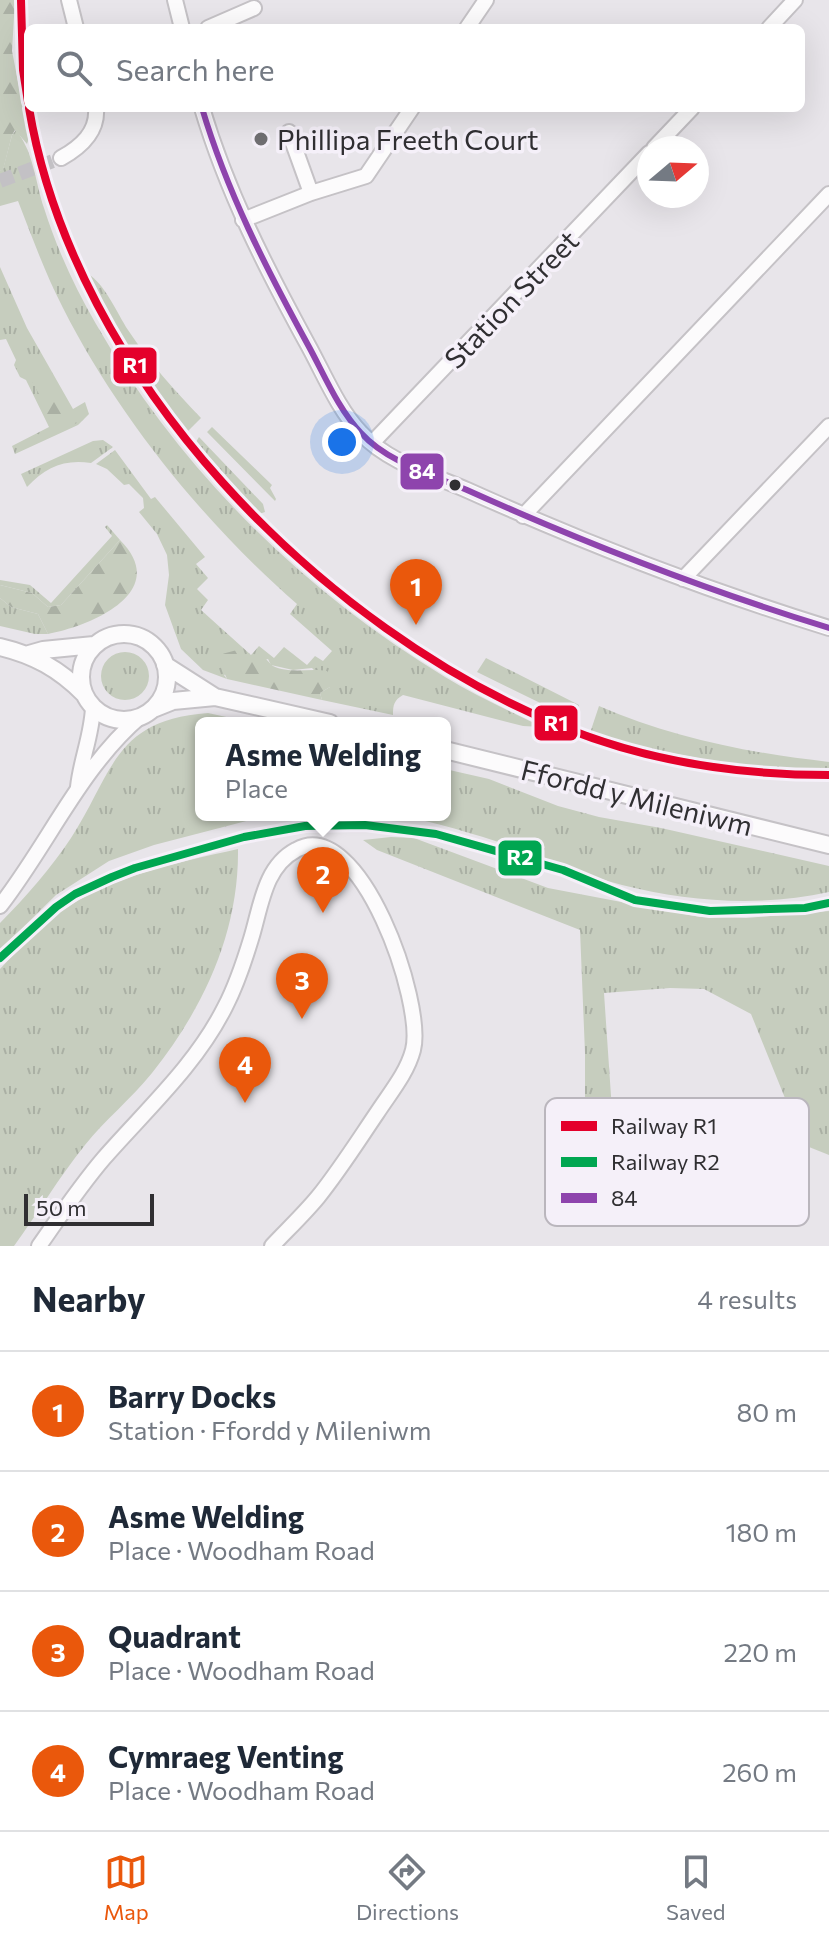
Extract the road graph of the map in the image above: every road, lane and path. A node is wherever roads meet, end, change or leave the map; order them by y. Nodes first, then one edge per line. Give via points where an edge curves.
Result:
1 (69, 0) edge
2 (175, 0) edge
3 (486, 0) edge
4 (795, 0) edge
5 (254, 8) dead end
6 (75, 24) edge
7 (181, 24) edge
8 (217, 24) edge
9 (470, 24) edge
10 (773, 24) edge
11 (96, 112) edge
12 (203, 112) edge
13 (409, 112) edge
14 (688, 112) edge
15 (289, 132) dead end
16 (665, 136) edge
17 (61, 158) tunnel mouth
18 (637, 166) edge
19 (311, 193) junction
20 (829, 194) edge
21 (243, 220) junction
22 (829, 426) edge
23 (373, 442) junction
24 (523, 516) junction
25 (683, 579) junction
26 (829, 628) edge
27 (94, 645) junction
28 (0, 647) edge
29 (29, 654) junction
30 (165, 665) junction
31 (215, 697) junction
32 (89, 701) junction
33 (147, 713) junction
34 (303, 717) edge
35 (451, 751) edge
36 (78, 787) junction
37 (829, 845) edge
38 (0, 906) edge
39 (39, 1246) edge
40 (272, 1246) edge

1 - 6 street
2 - 7 street
3 - 9 street
4 - 10 street
5 - 8 street
11 - 17 street via 89,135
12 - 21 street
13 - 19 street via 366,176
14 - 16 street
15 - 19 street
18 - 23 street, Station Street
19 - 21 street
20 - 24 street
21 - 23 street via 342,405
22 - 25 street
23 - 24 street via 393,457
24 - 25 street
25 - 26 street
27 - 29 street
27 - 30 street via 119,634 137,636 153,645
27 - 32 street via 81,669
28 - 29 street
29 - 32 street via 59,671
30 - 31 street
30 - 33 street via 165,689
31 - 33 street via 173,701
31 - 34 street
32 - 33 street via 117,720
32 - 36 street via 88,747
33 - 36 street via 123,732
35 - 37 street, Ffordd y Mileniwm
36 - 38 street
39 - 40 street via 85,1181 216,1024 276,866 300,847 318,845 343,859 380,915 412,1004 415,1040 402,1076 337,1172

